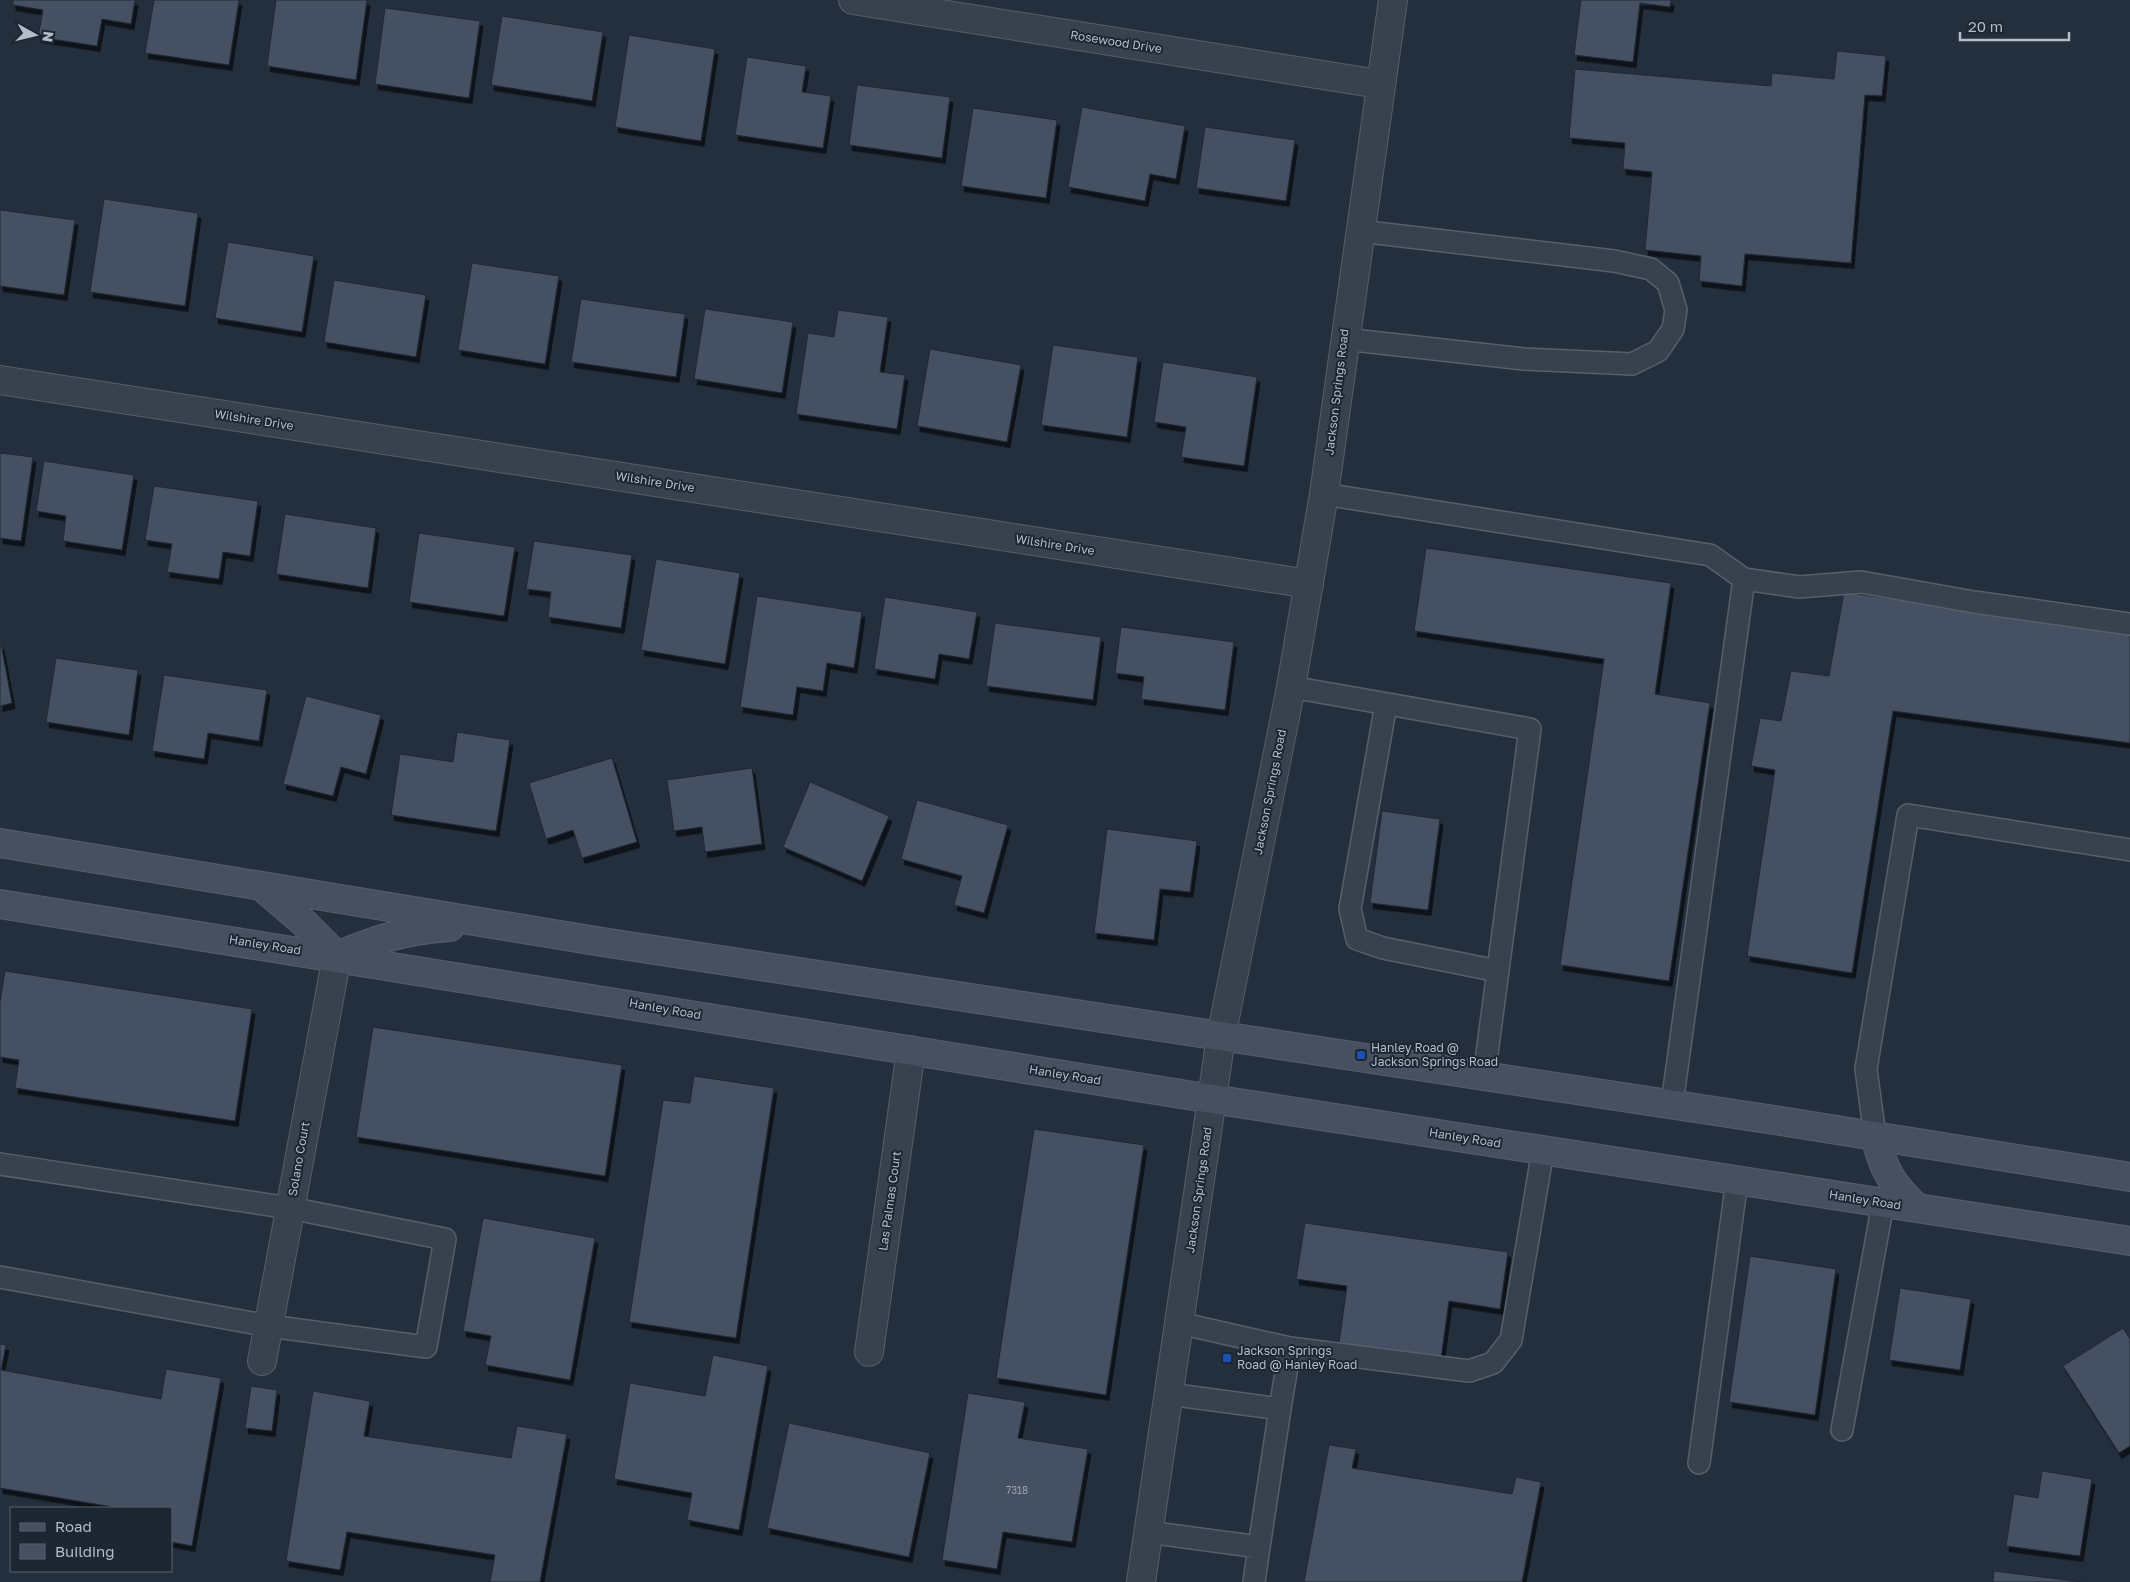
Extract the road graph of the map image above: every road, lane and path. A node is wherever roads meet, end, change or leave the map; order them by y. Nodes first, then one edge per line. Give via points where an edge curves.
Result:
1 (853, 0) edge
2 (1393, 0) edge
3 (1379, 84) junction
4 (1359, 231) junction
5 (1344, 339) junction
6 (0, 380) edge
7 (1324, 494) junction
8 (1744, 579) junction
9 (1309, 584) junction
10 (2130, 624) edge
11 (1292, 687) junction
12 (1386, 704) junction
13 (0, 843) edge
14 (2130, 850) edge
15 (260, 885) junction
16 (0, 904) edge
17 (494, 924) junction
18 (337, 956) junction
19 (1498, 971) junction
20 (1221, 1037) junction
21 (911, 1050) junction
22 (1484, 1076) junction
23 (1212, 1099) junction
24 (1672, 1104) junction
25 (1875, 1136) junction
26 (1543, 1150) junction
27 (0, 1164) edge
28 (2130, 1176) edge
29 (1737, 1180) junction
30 (1883, 1203) junction
31 (290, 1208) junction
32 (1917, 1208) junction
33 (2130, 1241) edge
34 (0, 1277) edge
35 (1180, 1323) junction
36 (269, 1326) junction
37 (1290, 1348) junction
38 (869, 1352) dead end
39 (262, 1361) dead end
40 (1169, 1394) junction
41 (1280, 1409) junction
42 (1842, 1430) dead end
43 (1699, 1463) dead end
44 (1148, 1532) junction
45 (1259, 1547) junction
46 (1141, 1582) edge
47 (1254, 1582) edge

1 - 3 street, Rosewood Drive
2 - 3 street, Jackson Springs Road
3 - 4 street, Jackson Springs Road
4 - 5 street, Jackson Springs Road
4 - 5 lane via 1614,261 1651,269 1668,283 1676,310 1673,329 1658,350 1632,364 1524,359
5 - 7 street, Jackson Springs Road
6 - 9 street, Wilshire Drive
7 - 8 lane via 1710,555
7 - 9 street, Jackson Springs Road
8 - 10 lane via 1799,587 1861,582
8 - 24 lane
9 - 11 street, Jackson Springs Road
11 - 12 lane
11 - 20 street, Jackson Springs Road
12 - 19 lane via 1350,909 1356,938 1383,948
12 - 19 lane via 1530,729
13 - 15 main road
14 - 25 lane via 1908,815 1866,1069
15 - 17 main road
15 - 18 main road
16 - 18 main road, Hanley Road
17 - 18 main road via 418,929 394,934
17 - 20 main road
18 - 21 main road, Hanley Road
18 - 31 street, Solano Court
19 - 22 lane
20 - 22 main road
20 - 23 street, Jackson Springs Road
21 - 23 main road, Hanley Road
21 - 38 street, Las Palmas Court
22 - 24 main road
23 - 26 main road, Hanley Road
23 - 35 street, Jackson Springs Road
24 - 25 main road
25 - 28 main road
25 - 32 main road via 1881,1161 1890,1179
26 - 29 main road, Hanley Road
26 - 37 lane via 1511,1340 1493,1363 1470,1371
27 - 31 lane
29 - 30 main road, Hanley Road
29 - 43 lane
30 - 32 main road, Hanley Road
30 - 42 lane
31 - 36 street, Solano Court
31 - 36 lane via 446,1240 426,1347
32 - 33 main road, Hanley Road
34 - 36 lane
35 - 37 lane
35 - 40 street, Jackson Springs Road
36 - 39 street, Solano Court
37 - 41 lane
40 - 41 lane
40 - 44 street, Jackson Springs Road
41 - 45 lane
44 - 45 lane
44 - 46 street, Jackson Springs Road
45 - 47 lane

